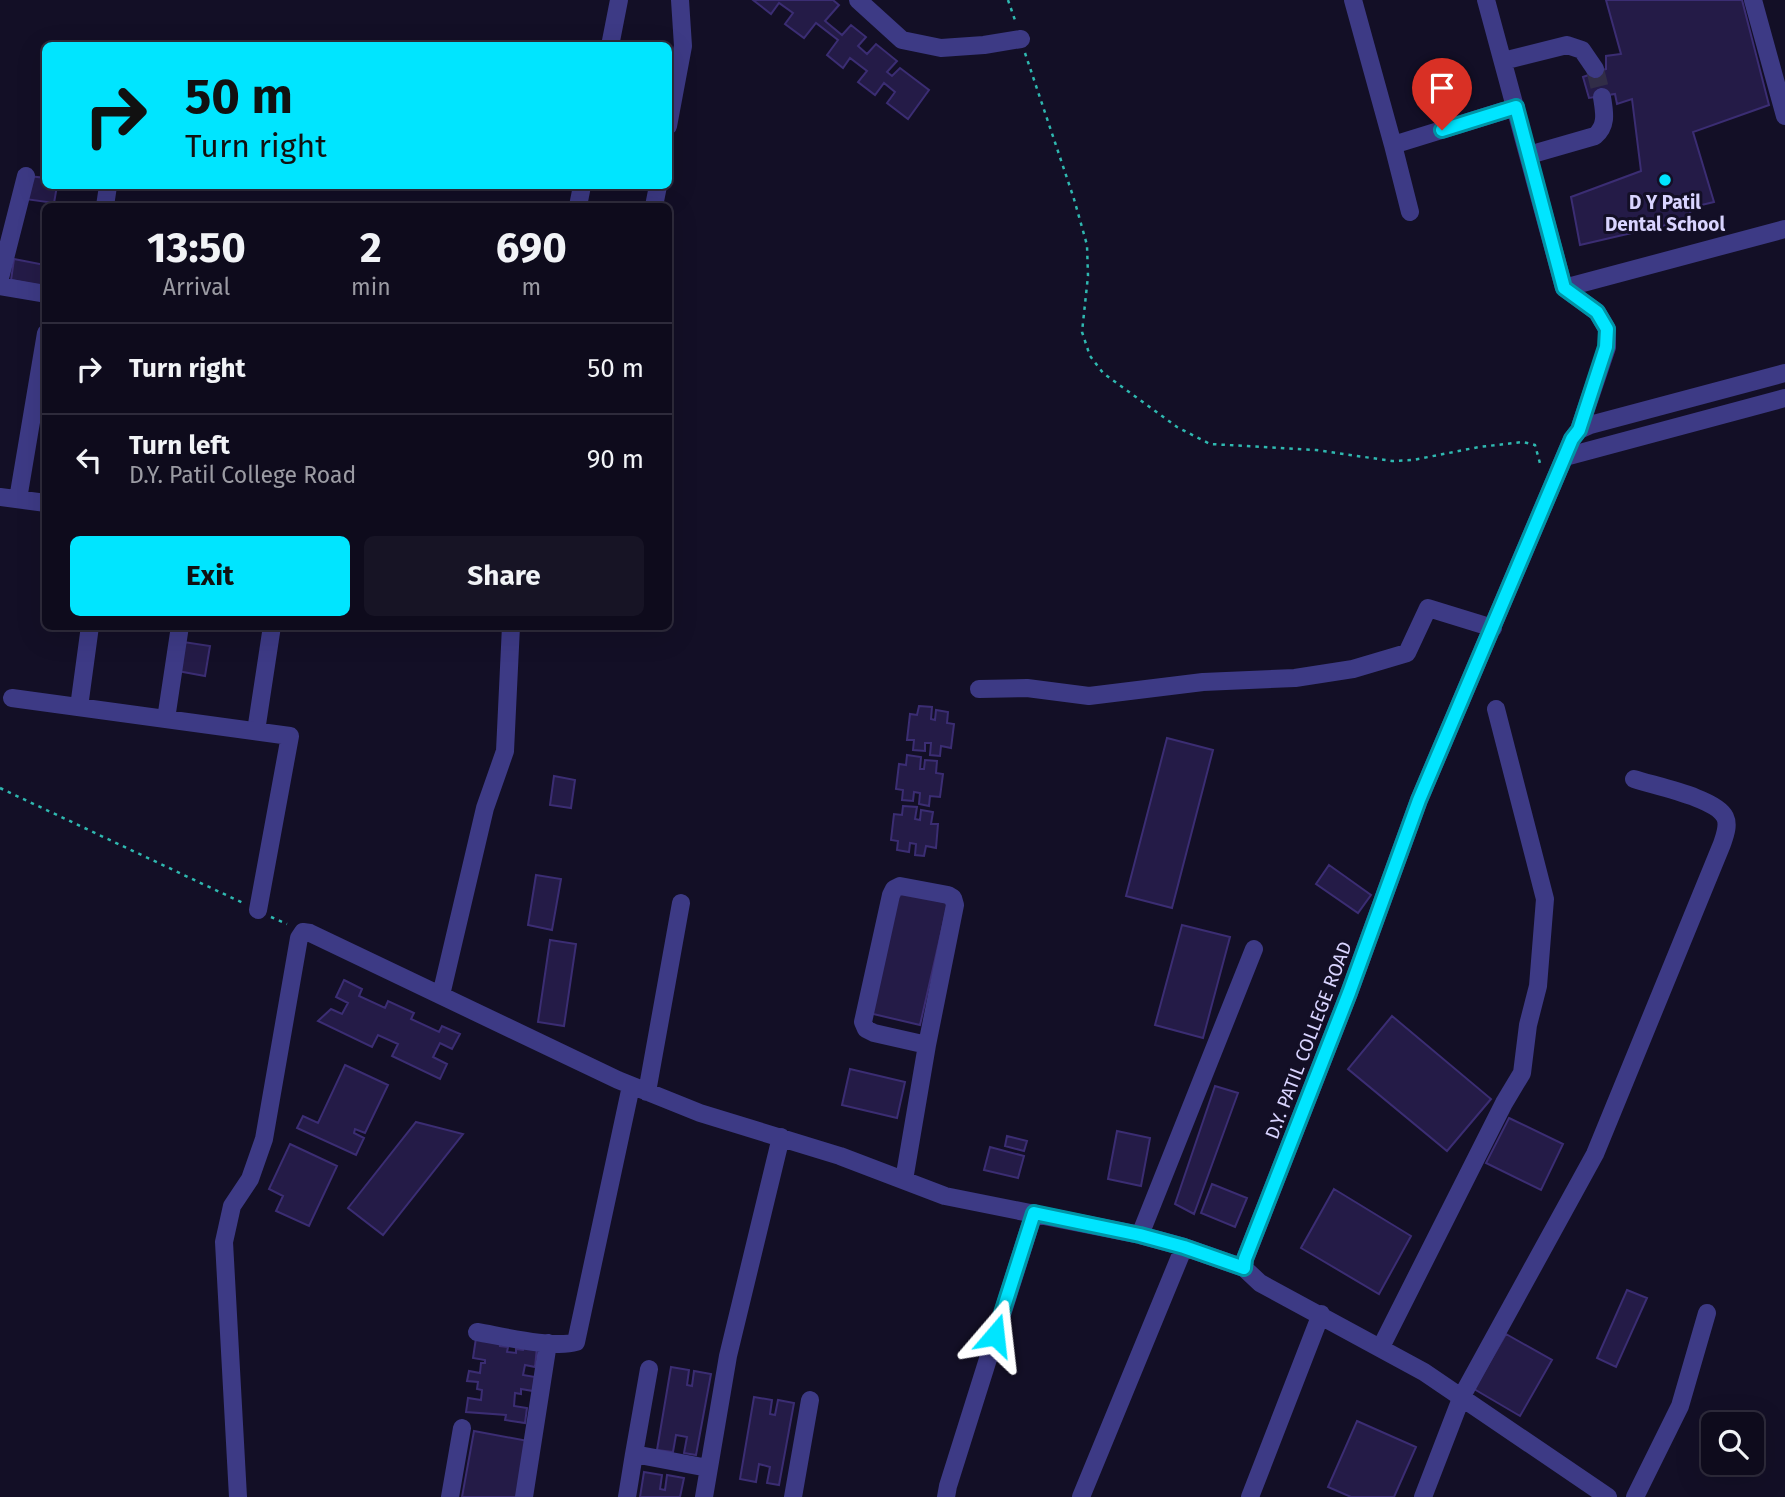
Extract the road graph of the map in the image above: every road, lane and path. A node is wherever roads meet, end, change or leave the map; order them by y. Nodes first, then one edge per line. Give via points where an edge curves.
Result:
1 (619, 0) edge
2 (680, 0) edge
3 (858, 0) edge
4 (1008, 0) edge
5 (1353, 0) edge
6 (1486, 0) edge
7 (1754, 0) edge
8 (1021, 39) junction
9 (611, 42) edge
10 (1503, 61) junction
11 (1595, 69) tunnel mouth
12 (1602, 97) tunnel mouth
13 (672, 103) edge
14 (1516, 107) junction
15 (1785, 116) edge
16 (1393, 145) junction
17 (1529, 155) junction
18 (26, 176) dead end
19 (1410, 212) dead end
20 (1785, 229) edge
21 (0, 278) edge
22 (0, 286) edge
23 (1564, 288) junction
24 (42, 294) edge
25 (42, 357) edge
26 (1785, 373) edge
27 (1785, 398) edge
28 (1579, 430) junction
29 (1574, 454) junction
30 (1552, 488) junction
31 (0, 497) edge
32 (18, 499) junction
33 (42, 502) edge
34 (1493, 628) junction
35 (89, 630) edge
36 (179, 630) edge
37 (271, 630) edge
38 (511, 630) edge
39 (979, 689) dead end
40 (12, 698) dead end
41 (79, 707) junction
42 (1496, 709) dead end
43 (166, 719) junction
44 (256, 731) junction
45 (1634, 779) dead end
46 (0, 788) edge
47 (681, 903) dead end
48 (258, 910) junction
49 (303, 932) junction
50 (1254, 949) dead end
51 (440, 995) junction
52 (927, 1045) junction
53 (639, 1089) junction
54 (782, 1137) junction
55 (904, 1180) junction
56 (1034, 1213) junction
57 (1140, 1235) junction
58 (1184, 1247) junction
59 (1244, 1268) junction
60 (1707, 1313) dead end
61 (1321, 1314) junction
62 (477, 1332) dead end
63 (548, 1343) junction
64 (1381, 1347) junction
65 (649, 1369) dead end
66 (1462, 1396) junction
67 (810, 1400) dead end
68 (462, 1428) dead end
69 (634, 1454) junction
70 (708, 1468) junction
71 (238, 1497) edge
72 (450, 1497) edge
73 (524, 1497) edge
74 (627, 1497) edge
75 (704, 1497) edge
76 (793, 1497) edge
77 (946, 1497) edge
78 (1081, 1497) edge
79 (1251, 1497) edge
80 (1423, 1497) edge
81 (1608, 1497) edge
82 (1635, 1497) edge

1 - 9 street
2 - 13 street via 682,46
3 - 8 street via 902,40 941,48
4 - 8 path
5 - 16 street
6 - 10 street
7 - 15 street
8 - 30 path via 1087,244 1082,332 1090,356 1103,373 1177,427 1210,444 1316,450 1392,461 1530,443 1535,445
10 - 11 street via 1567,45 1582,50
10 - 14 street
12 - 17 street via 1605,122 1595,136
14 - 16 street
14 - 17 street
16 - 19 street
17 - 23 street
18 - 21 street
20 - 23 street
22 - 24 street
23 - 28 street via 1597,312 1607,329 1606,347
25 - 32 street
26 - 28 street
27 - 29 street
28 - 29 street
29 - 30 street, D.Y. PATIL COLLEGE ROAD
30 - 34 street, D.Y. PATIL COLLEGE ROAD
31 - 32 street
32 - 33 street
34 - 39 street via 1429,608 1408,653 1353,669 1089,696 1027,688
34 - 59 street, D.Y. PATIL COLLEGE ROAD via 1419,800
35 - 41 street
36 - 43 street
37 - 44 street
38 - 51 street via 505,751 485,808
40 - 41 street
41 - 43 street
42 - 64 street via 1545,899 1538,986 1522,1073
43 - 44 street
44 - 48 street via 290,736
45 - 66 street via 1713,804 1727,826 1723,844 1595,1154
46 - 48 path
47 - 53 street
48 - 49 path
49 - 51 street
49 - 71 street via 264,1139 250,1179 232,1206 224,1242
50 - 57 street
51 - 53 street
52 - 52 street via 866,1030 863,1022 891,895 900,886 948,895 955,905
52 - 55 street
53 - 54 street
53 - 63 street via 579,1337 569,1345
54 - 55 street
54 - 70 street via 728,1356
55 - 56 street via 945,1196
56 - 57 street
56 - 77 street
57 - 58 street
58 - 59 street
58 - 78 street
59 - 61 street via 1260,1283
60 - 82 street via 1680,1406
61 - 64 street
61 - 79 street
62 - 63 street
63 - 73 street
64 - 66 street
65 - 69 street
66 - 80 street
66 - 81 street
67 - 76 street
68 - 72 street
69 - 70 street
69 - 74 street
70 - 75 street

